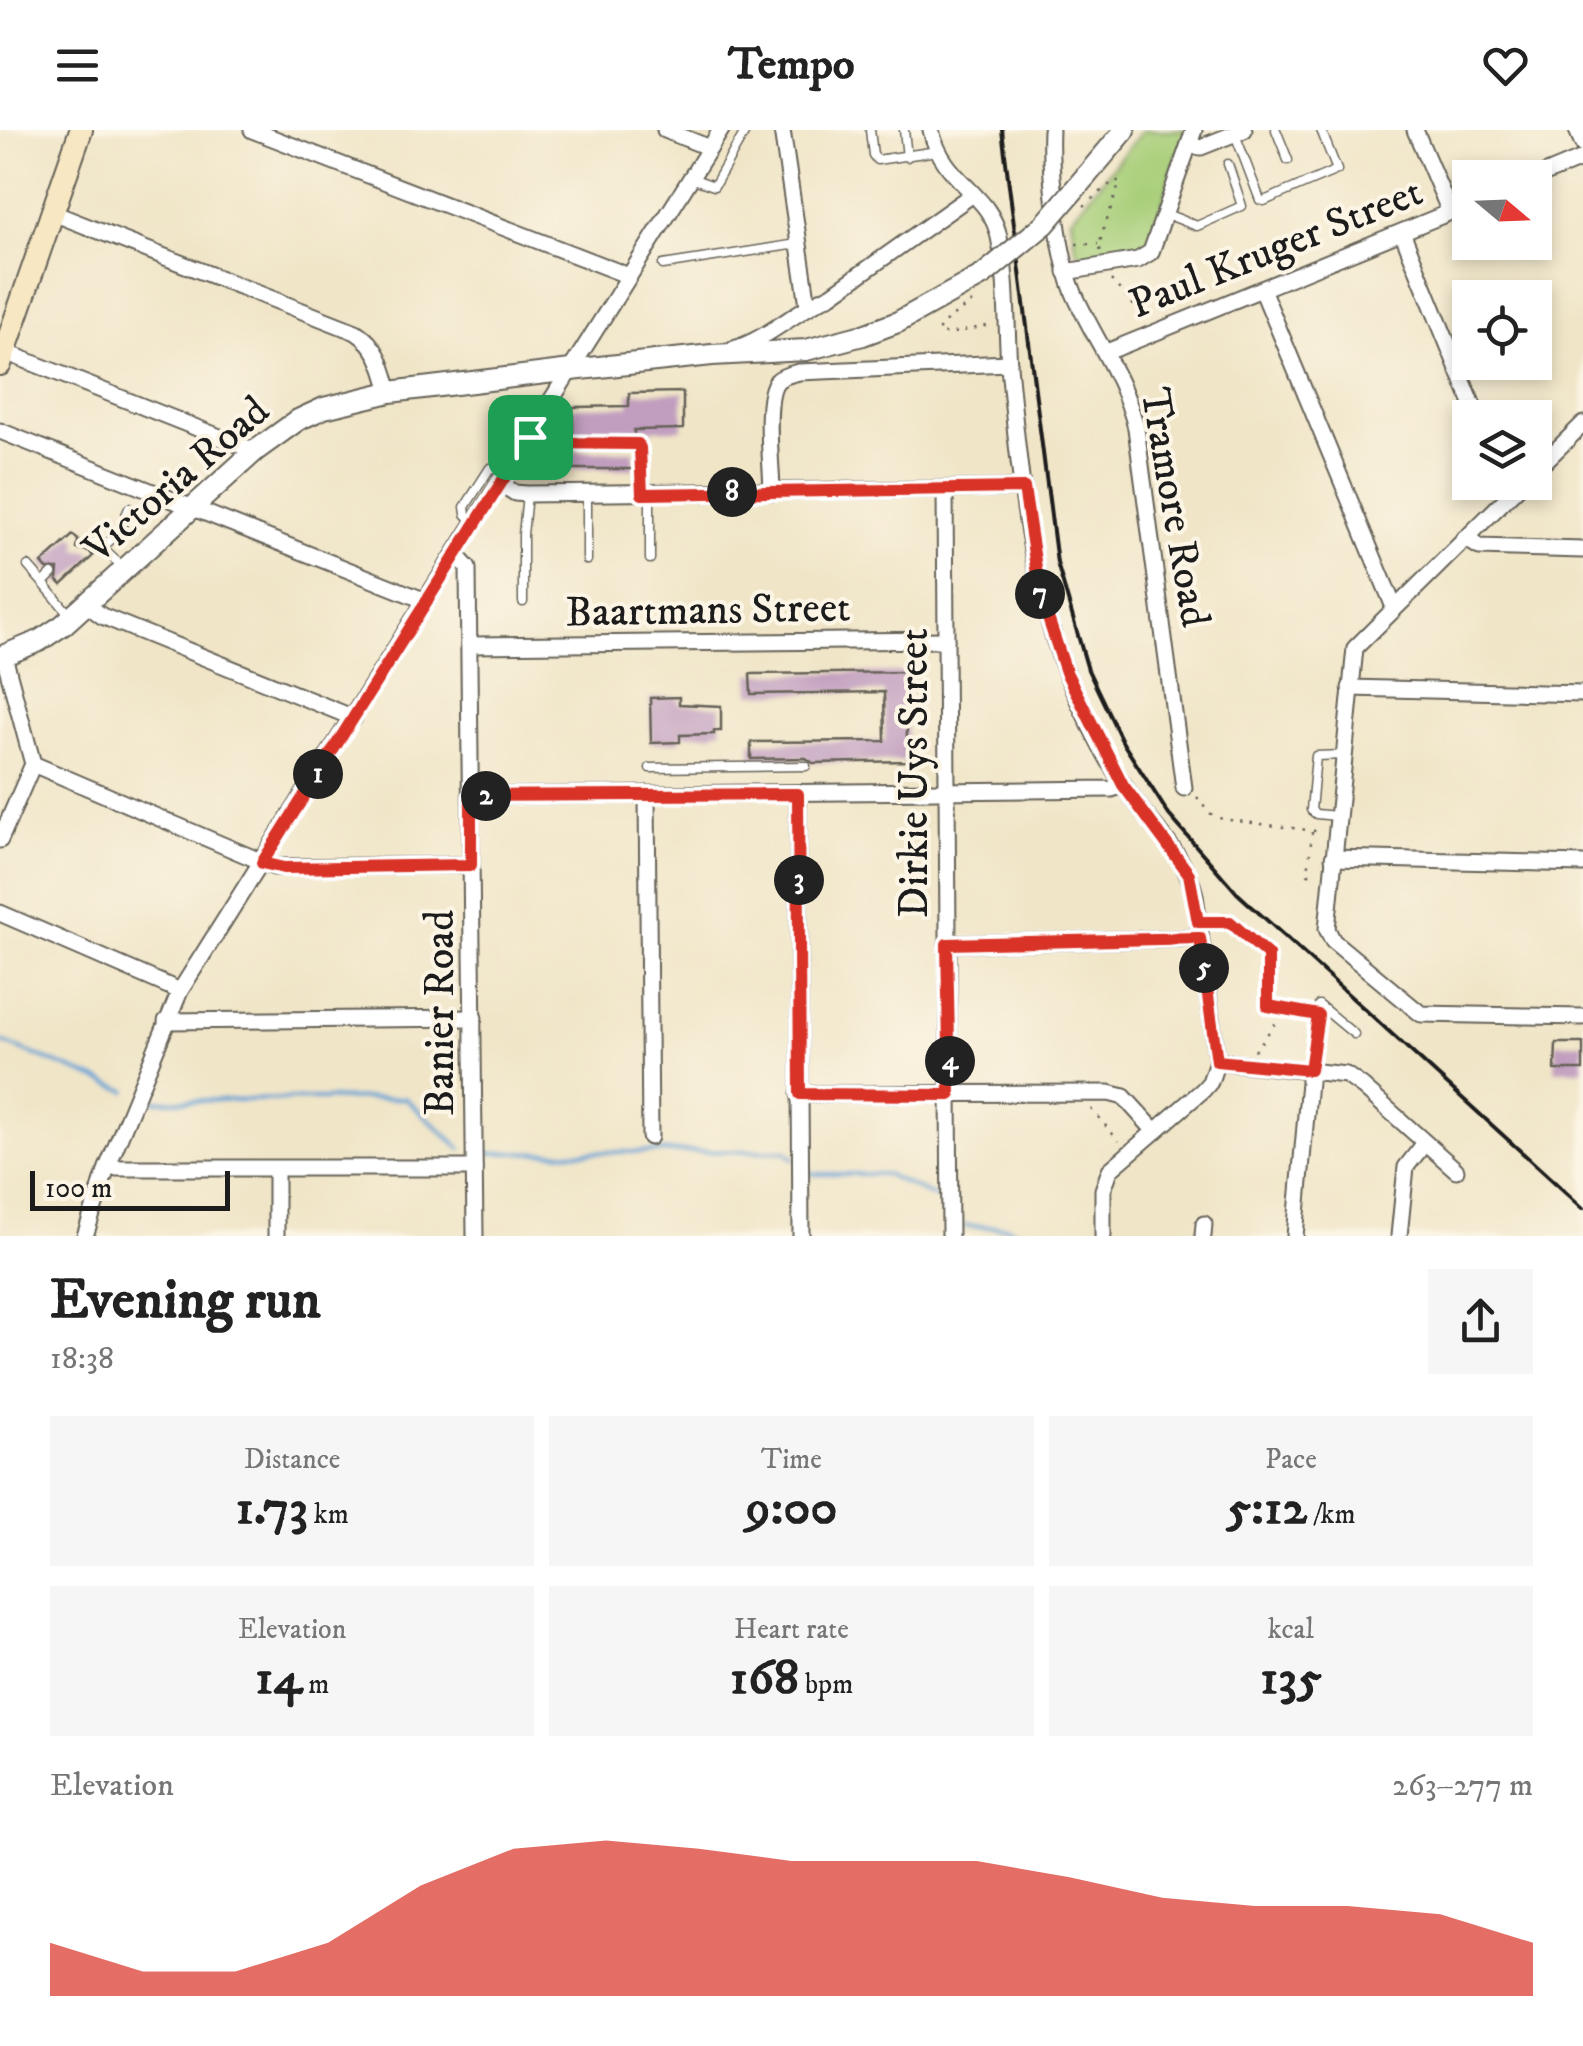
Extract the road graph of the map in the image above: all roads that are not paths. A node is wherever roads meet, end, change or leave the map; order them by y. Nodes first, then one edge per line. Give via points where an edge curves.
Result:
1 (81, 130) edge
2 (252, 130) edge
3 (665, 130) edge
4 (721, 130) edge
5 (746, 130) edge
6 (782, 130) edge
7 (870, 130) edge
8 (904, 130) edge
9 (931, 130) edge
10 (1051, 130) edge
11 (1126, 130) edge
12 (1276, 130) edge
13 (1321, 130) edge
14 (1415, 130) edge
15 (1577, 130) edge
16 (1239, 132) edge
17 (1192, 137) edge
18 (1583, 144) edge
19 (710, 148) junction
20 (937, 151) junction
21 (907, 157) junction
22 (1583, 158) edge
23 (1288, 160) dead end
24 (1228, 164) dead end
25 (1552, 171) edge
26 (691, 178) junction
27 (973, 194) junction
28 (1450, 212) joint
29 (53, 213) junction
30 (1166, 214) junction
31 (1402, 232) junction
32 (797, 244) junction
33 (663, 265) dead end
34 (1066, 272) junction
35 (629, 276) junction
36 (1262, 289) junction
37 (808, 305) junction
38 (1107, 352) junction
39 (712, 355) junction
40 (2, 358) edge
41 (1009, 363) junction
42 (571, 370) junction
43 (390, 392) junction
44 (1471, 400) edge
45 (1583, 424) edge
46 (0, 431) edge
47 (530, 437) junction
48 (255, 451) junction
49 (1552, 454) edge
50 (505, 477) junction
51 (1024, 488) junction
52 (944, 490) junction
53 (772, 492) junction
54 (587, 493) junction
55 (646, 493) junction
56 (527, 494) junction
57 (1500, 500) edge
58 (193, 507) junction
59 (129, 508) dead end
60 (1465, 538) junction
61 (83, 546) dead end
62 (102, 548) junction
63 (1583, 550) edge
64 (456, 554) junction
65 (650, 559) dead end
66 (587, 560) dead end
67 (28, 566) dead end
68 (125, 569) junction
69 (52, 574) dead end
70 (43, 583) junction
71 (426, 601) junction
72 (523, 602) dead end
73 (1394, 608) junction
74 (79, 611) junction
75 (946, 640) junction
76 (469, 645) junction
77 (2, 657) edge
78 (1350, 688) junction
79 (1583, 694) edge
80 (354, 718) junction
81 (1343, 755) junction
82 (32, 764) junction
83 (806, 766) dead end
84 (650, 768) dead end
85 (671, 768) junction
86 (1123, 785) junction
87 (948, 790) junction
88 (1189, 790) road end
89 (647, 794) junction
90 (672, 794) junction
91 (798, 794) junction
92 (471, 796) junction
93 (1337, 816) junction
94 (4, 819) edge
95 (0, 840) edge
96 (1333, 858) junction
97 (262, 863) junction
98 (1583, 864) edge
99 (471, 865) junction
100 (0, 912) edge
101 (1199, 930) junction
102 (947, 944) junction
103 (180, 991) junction
104 (1318, 1015) junction
105 (474, 1018) junction
106 (1583, 1018) edge
107 (166, 1021) junction
108 (1354, 1034) dead end
109 (1217, 1061) junction
110 (1310, 1070) junction
111 (800, 1094) junction
112 (950, 1095) junction
113 (1154, 1130) junction
114 (650, 1136) dead end
115 (1424, 1144) junction
116 (473, 1158) junction
117 (107, 1168) junction
118 (276, 1168) junction
119 (1456, 1170) dead end
120 (950, 1232) edge
121 (84, 1236) edge
122 (276, 1236) edge
123 (474, 1236) edge
124 (801, 1236) edge
125 (1103, 1236) edge
126 (1295, 1236) edge
127 (1399, 1236) edge

1 - 29 main road
2 - 35 street
3 - 19 street
4 - 19 street
5 - 26 lane via 714,186
6 - 32 street
7 - 21 lane via 875,159
8 - 21 lane
9 - 20 street
10 - 34 street, Tramore Road
11 - 39 street, Victoria Road, bridge via 1045,224 983,275 922,311 864,335 794,352
12 - 23 lane
13 - 16 lane via 1337,170 1264,201
14 - 28 street
15 - 18 street
16 - 17 street via 1201,147
17 - 30 street
19 - 26 street
20 - 21 lane
20 - 27 street
22 - 25 street
24 - 30 lane via 1242,206 1197,226
26 - 35 street
27 - 37 street, Victoria Road
27 - 41 street via 999,237
28 - 31 street, Paul Kruger Street
29 - 40 main road
29 - 43 street via 356,332 379,356
30 - 34 street via 1156,244 1143,258
31 - 36 street, Paul Kruger Street
31 - 44 street
32 - 33 lane
32 - 37 street
34 - 38 street, Tramore Road
35 - 42 street
36 - 38 street, Paul Kruger Street
36 - 73 street
37 - 39 street, Victoria Road via 754,342
38 - 88 street, Tramore Road via 1136,428
39 - 42 street, Victoria Road
40 - 48 street
41 - 51 street
41 - 53 street via 800,372 778,380 770,406
42 - 43 street, Victoria Road
42 - 47 street
43 - 48 street, Victoria Road via 324,408
45 - 49 street
46 - 58 street
47 - 50 street
47 - 55 lane via 544,443 638,444
48 - 58 street, Victoria Road
50 - 56 street via 515,493
50 - 64 street
51 - 52 street
51 - 86 street via 1051,631
52 - 53 street
52 - 75 street, Dirkie Uys Street
53 - 55 street
54 - 55 street
54 - 56 street
54 - 66 lane
55 - 65 lane
56 - 72 lane
57 - 60 street
58 - 68 street, Victoria Road
58 - 71 street
59 - 62 lane via 119,532
60 - 63 street via 1479,547
60 - 73 street
61 - 62 lane
62 - 68 lane
64 - 71 street
64 - 76 street, Banier Road via 468,568
67 - 70 lane
68 - 74 street, Victoria Road
69 - 70 lane
70 - 74 lane
71 - 80 street
73 - 78 street via 1355,648
74 - 77 street, Victoria Road via 38,642
74 - 80 street
75 - 76 street, Baartmans Street
75 - 87 street, Dirkie Uys Street
76 - 92 street, Banier Road
77 - 82 street
78 - 79 street
78 - 81 street
80 - 97 street
81 - 93 street
81 - 93 lane via 1316,756 1311,810
82 - 94 street
82 - 97 street
83 - 85 lane
84 - 85 lane
85 - 90 lane
86 - 87 street
86 - 101 street via 1189,874
87 - 91 street
87 - 102 street, Dirkie Uys Street
89 - 90 street
89 - 92 street
89 - 114 street
90 - 91 street
91 - 111 street
92 - 99 street, Banier Road
93 - 96 street
94 - 95 street
96 - 98 street
96 - 106 street via 1328,935 1420,1014
97 - 99 street
97 - 103 street
99 - 105 street, Banier Road
100 - 103 street
101 - 102 street
101 - 104 lane via 1230,922 1268,955 1268,1006
101 - 109 street
102 - 112 street, Dirkie Uys Street
103 - 107 street
104 - 108 lane via 1320,1004
104 - 110 lane
105 - 107 street
105 - 116 street, Banier Road
107 - 117 street
109 - 110 street
109 - 113 street via 1203,1090
110 - 115 street via 1356,1080
110 - 126 street
111 - 112 street
111 - 124 street
112 - 113 street via 1109,1093 1124,1097
112 - 120 street, Dirkie Uys Street
113 - 125 street via 1105,1179
115 - 119 street
115 - 127 street via 1404,1173
116 - 118 street
116 - 123 street, Banier Road
117 - 118 street
117 - 121 street
118 - 122 street

